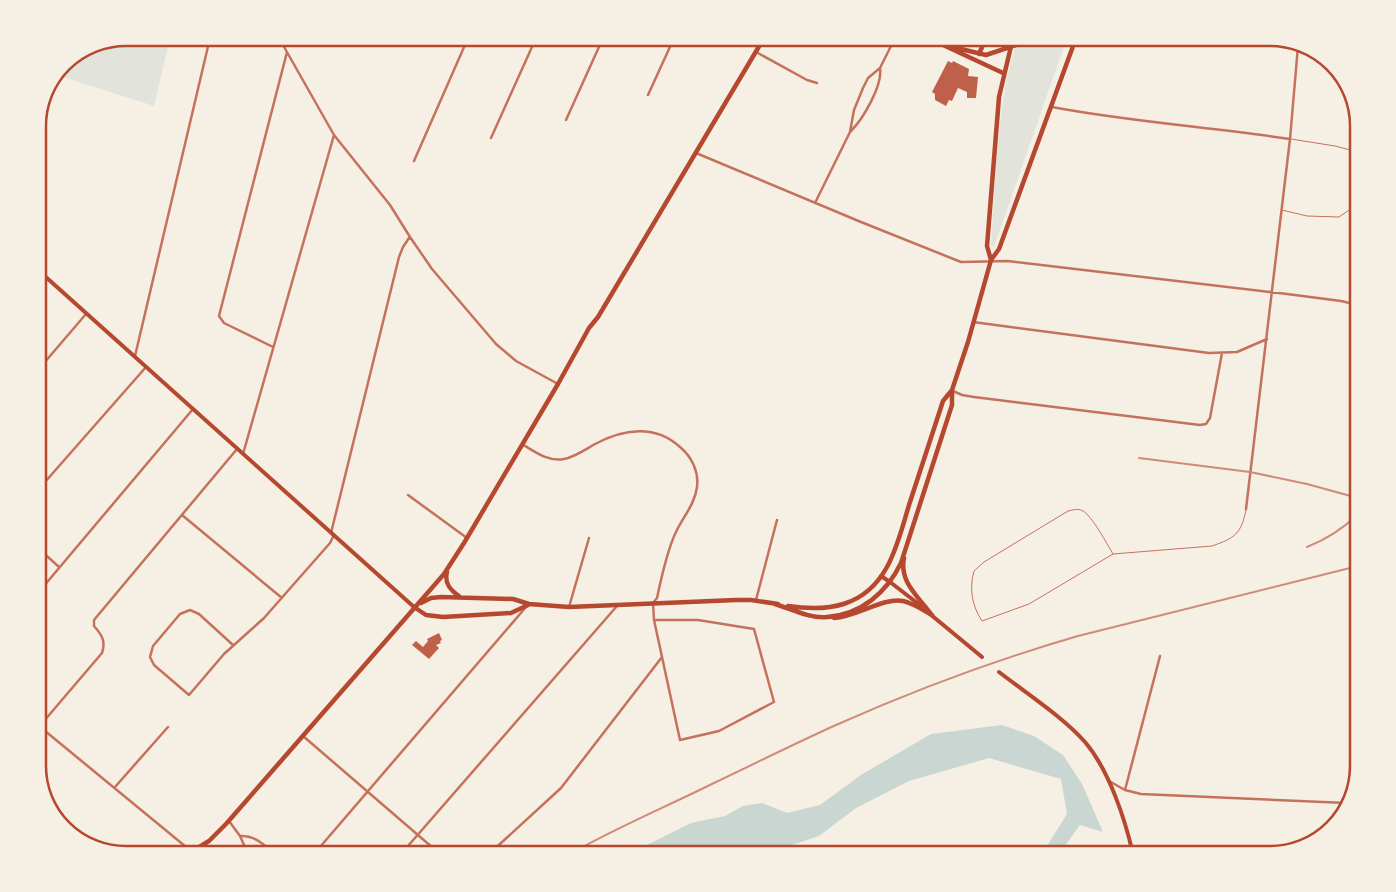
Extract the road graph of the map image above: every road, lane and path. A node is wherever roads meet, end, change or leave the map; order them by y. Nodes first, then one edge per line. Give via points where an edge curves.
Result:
1 (208, 46) edge
2 (284, 46) edge
3 (464, 46) edge
4 (532, 46) edge
5 (599, 46) edge
6 (670, 46) edge
7 (759, 46) edge
8 (891, 46) edge
9 (945, 46) edge
10 (954, 46) edge
11 (982, 46) edge
12 (1012, 46) joint
13 (1073, 46) edge
14 (1296, 50) edge
15 (288, 52) junction
16 (756, 52) junction
17 (979, 54) junction
18 (880, 68) junction
19 (1003, 73) junction
20 (818, 83) dead end
21 (648, 95) dead end
22 (1050, 106) junction
23 (566, 120) dead end
24 (850, 132) junction
25 (334, 135) junction
26 (491, 138) dead end
27 (1290, 139) junction
28 (1350, 150) edge
29 (696, 152) junction
30 (414, 161) dead end
31 (815, 203) junction
32 (1350, 209) edge
33 (1282, 210) junction
34 (410, 237) junction
35 (991, 260) junction
36 (46, 277) edge
37 (1272, 292) junction
38 (1350, 303) edge
39 (86, 314) junction
40 (973, 322) junction
41 (1267, 339) junction
42 (273, 347) junction
43 (1222, 353) junction
44 (135, 357) junction
45 (46, 361) edge
46 (146, 367) junction
47 (558, 384) junction
48 (952, 390) junction
49 (193, 409) junction
50 (522, 444) junction
51 (237, 449) junction
52 (243, 454) junction
53 (46, 481) edge
54 (408, 495) dead end
55 (1246, 509) joint
56 (182, 515) junction
57 (777, 520) dead end
58 (333, 534) junction
59 (467, 538) junction
60 (589, 538) dead end
61 (907, 545) junction
62 (1113, 554) junction
63 (46, 556) edge
64 (59, 568) junction
65 (447, 569) junction
66 (881, 576) junction
67 (890, 582) junction
68 (46, 583) edge
69 (460, 597) junction
70 (282, 598) junction
71 (756, 601) junction
72 (652, 603) junction
73 (529, 604) junction
74 (775, 604) junction
75 (618, 605) junction
76 (414, 607) junction
77 (568, 607) junction
78 (932, 615) junction
79 (828, 617) junction
80 (654, 620) junction
81 (233, 645) junction
82 (1160, 656) dead end
83 (662, 657) junction
84 (982, 657) dead end
85 (999, 672) dead end
86 (46, 718) edge
87 (168, 727) dead end
88 (46, 733) edge
89 (303, 736) junction
90 (1107, 780) junction
91 (115, 787) junction
92 (1125, 790) junction
93 (368, 792) junction
94 (1341, 803) edge
95 (229, 821) junction
96 (418, 835) junction
97 (240, 836) junction
98 (182, 846) edge
99 (201, 846) edge
100 (244, 846) edge
101 (266, 846) edge
102 (321, 846) edge
103 (408, 846) edge
104 (431, 846) edge
105 (499, 846) edge
106 (1130, 846) edge

1 - 44 street
2 - 15 street
3 - 30 street
4 - 26 street
5 - 23 street
6 - 21 street
7 - 16 main road
8 - 18 street
9 - 19 main road
10 - 17 main road
11 - 17 main road
12 - 17 main road via 986,55
12 - 19 main road
13 - 22 main road
14 - 27 street
15 - 25 street
15 - 42 street via 219,316 224,323
16 - 20 street
16 - 29 main road
18 - 24 street via 880,81 861,120
18 - 24 street via 862,88 852,114
19 - 35 main road via 987,246
22 - 27 street
22 - 35 main road via 999,249
24 - 31 street
25 - 34 street via 390,205
25 - 42 street
27 - 28 lane
27 - 33 street
29 - 31 street
29 - 47 main road
31 - 35 street via 956,261
32 - 33 lane via 1339,217 1307,216
33 - 37 street
34 - 47 street via 432,269 496,344 516,361
34 - 58 street via 399,257
35 - 37 street
35 - 40 main road
36 - 39 main road
37 - 38 street
37 - 41 street
39 - 44 main road
39 - 45 street
40 - 43 street
40 - 48 main road
41 - 43 street via 1242,351
41 - 55 street
42 - 52 street
43 - 48 street via 1210,418 1206,424 1200,425 974,397
44 - 46 main road
46 - 49 main road
46 - 53 street
47 - 50 main road
48 - 61 main road via 952,405
48 - 66 main road via 943,401 896,546
49 - 51 main road
49 - 64 street
50 - 59 main road
50 - 72 street via 543,456 564,459 610,437 638,431 663,436 686,452 696,472 696,490 674,537 657,598
51 - 52 main road
51 - 56 street
52 - 58 main road
54 - 59 street
55 - 62 lane via 1243,525 1236,535 1212,546
56 - 70 street
56 - 86 street via 94,620 94,626 104,640 100,656
57 - 71 street
58 - 70 street
58 - 76 main road
59 - 65 main road
60 - 77 street
61 - 67 main road
61 - 78 main road via 904,574 912,592
62 - 62 lane via 1029,604 982,621 975,610 972,592 974,571 1068,511 1083,511
63 - 64 street
64 - 68 street
65 - 69 main road via 448,586
65 - 76 main road
66 - 67 main road
66 - 74 main road via 860,595 835,607 810,609
67 - 78 main road
67 - 79 main road via 863,606
69 - 73 main road via 514,599
69 - 76 main road via 431,598
70 - 81 street
71 - 72 main road
71 - 74 main road
72 - 75 main road
72 - 80 street
73 - 76 main road via 511,613 443,617 426,615
73 - 77 main road
73 - 93 street
74 - 79 main road
75 - 77 main road
75 - 96 street
76 - 89 main road
78 - 79 main road via 909,602 899,601 849,616
78 - 84 main road
80 - 83 street
80 - 83 street via 698,620 754,629 774,702 719,731 680,740
81 - 81 street via 189,695 154,665 150,657 153,646 187,610 196,611
82 - 92 street
83 - 105 street via 561,788
85 - 90 main road via 1084,741
87 - 91 street
88 - 91 street
89 - 93 street
89 - 95 main road
90 - 92 street
90 - 106 main road
91 - 98 street
92 - 94 street via 1141,794
93 - 96 street
93 - 102 street
95 - 97 street
95 - 99 main road
96 - 103 street
96 - 104 street
97 - 100 street
97 - 101 street via 256,838

